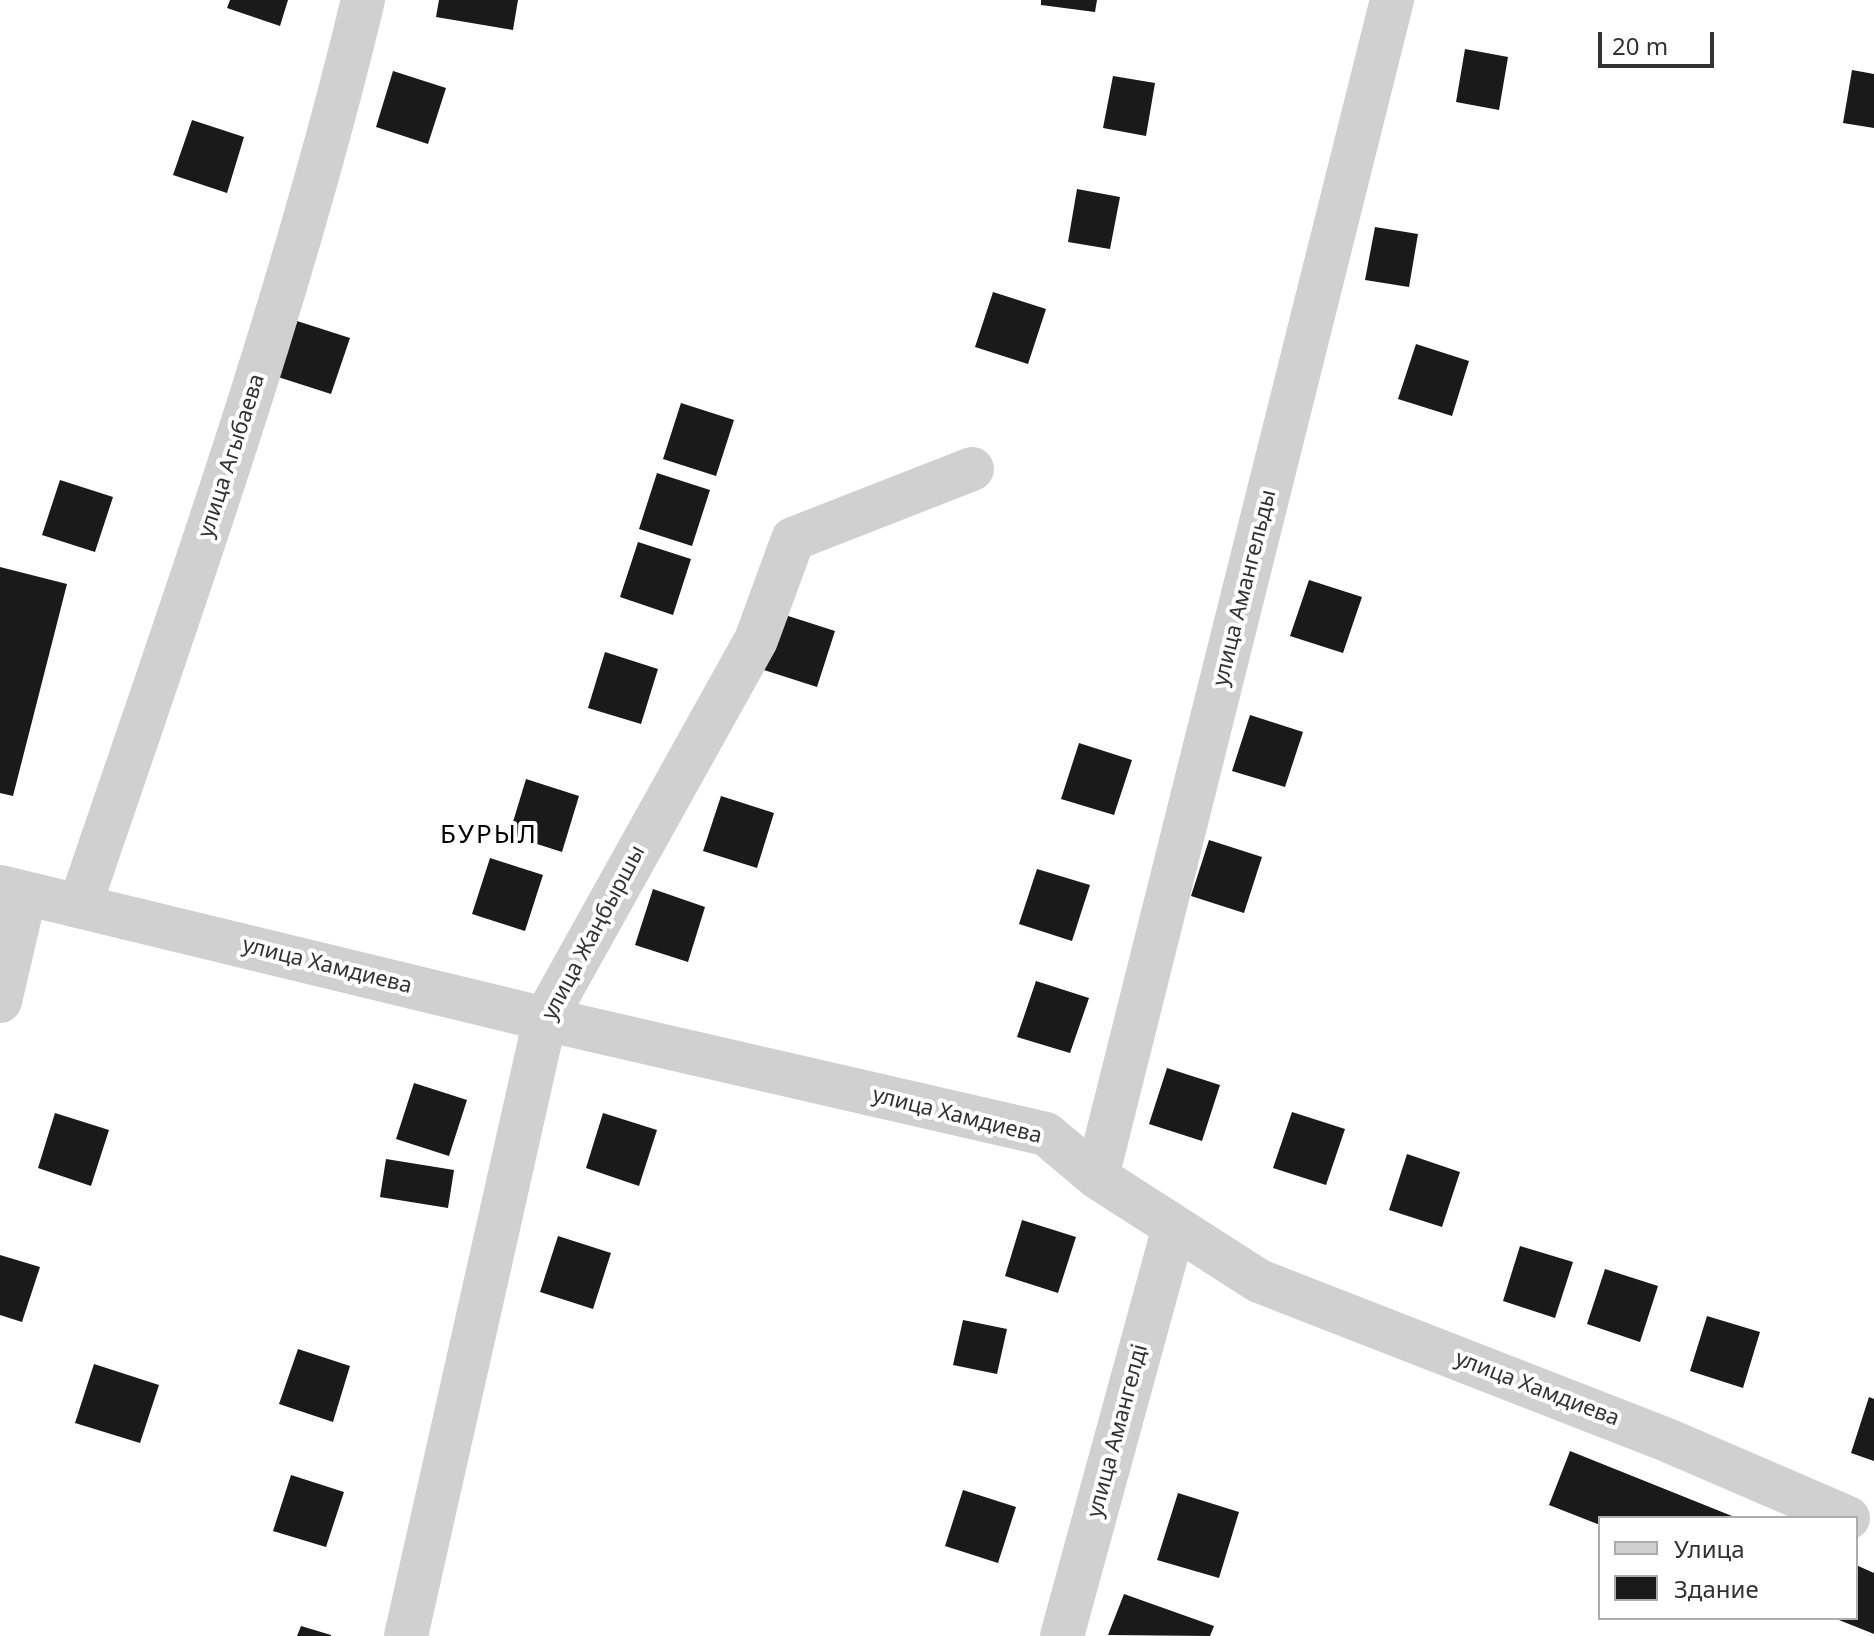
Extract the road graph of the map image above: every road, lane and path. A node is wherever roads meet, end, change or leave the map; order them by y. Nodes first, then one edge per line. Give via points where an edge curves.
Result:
1 (363, 0) edge
2 (1392, 0) edge
3 (972, 469) dead end
4 (12, 890) edge
5 (80, 905) junction
6 (0, 1001) edge
7 (545, 1019) junction
8 (1097, 1177) junction
9 (1174, 1227) junction
10 (1843, 1516) edge
11 (406, 1636) edge
12 (1062, 1636) edge

1 - 5 street, улица Агыбаева via 334,122 238,442
2 - 8 street, улица Амангельды
3 - 7 street, улица Жаңбыршы via 793,539 756,640
4 - 5 street, улица Хамдиева
4 - 6 street
5 - 7 street, улица Хамдиева
7 - 8 street, улица Хамдиева via 1046,1134
7 - 11 street, улица Жаңбыршы
8 - 9 street, улица Хамдиева
9 - 10 street, улица Хамдиева via 1259,1281 1667,1440
9 - 12 street, улица Амангелді

